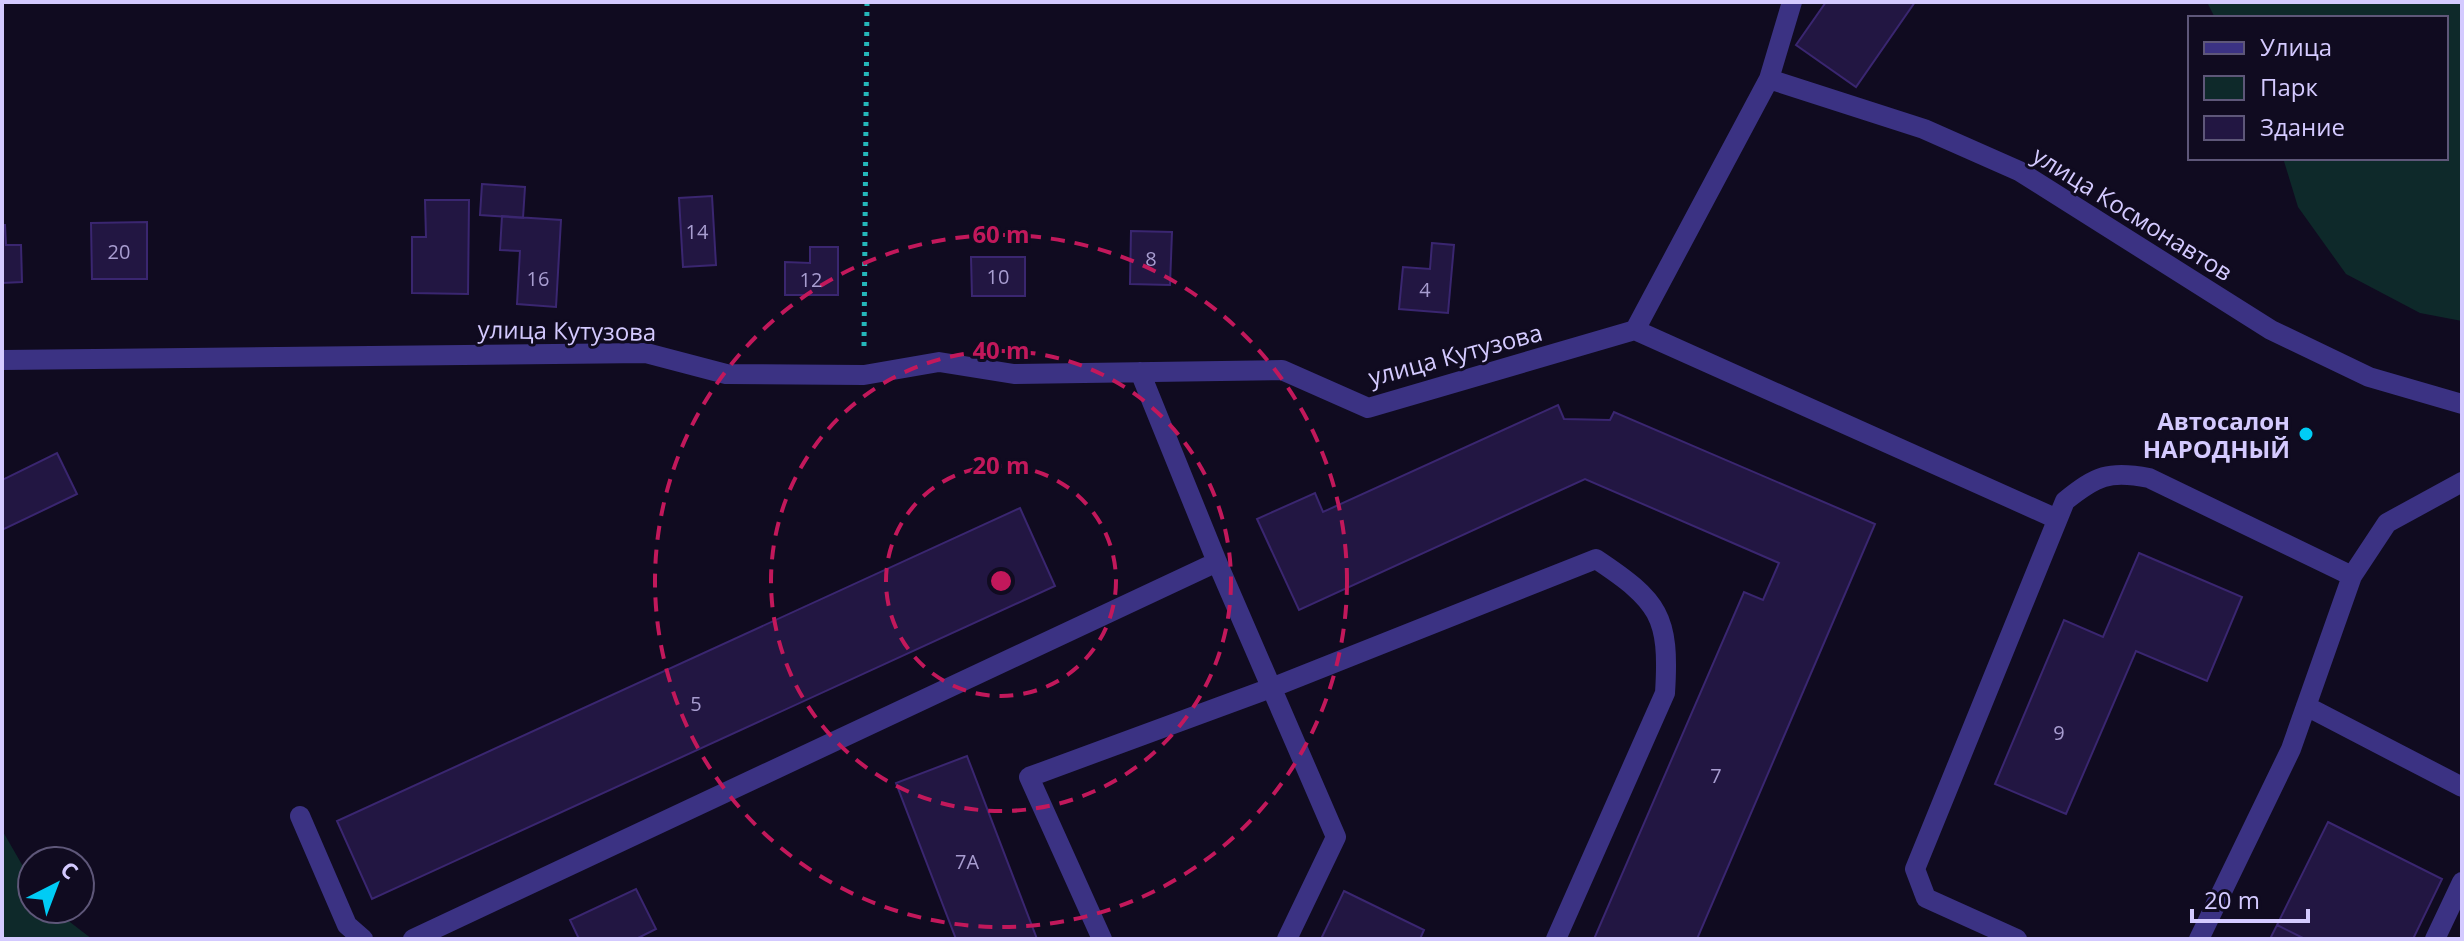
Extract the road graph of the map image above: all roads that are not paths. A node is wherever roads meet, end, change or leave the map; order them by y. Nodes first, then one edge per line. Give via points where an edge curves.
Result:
1 (1792, 2) edge
2 (1769, 79) junction
3 (1635, 330) junction
4 (2, 360) edge
5 (1140, 372) junction
6 (2462, 404) edge
7 (2462, 482) edge
8 (2057, 519) junction
9 (1217, 562) junction
10 (2352, 576) junction
11 (1271, 688) junction
12 (2306, 706) junction
13 (2462, 787) edge
14 (300, 816) dead end
15 (2462, 882) edge
16 (363, 939) edge
17 (413, 939) edge
18 (1102, 939) edge
19 (1287, 939) edge
20 (1556, 939) edge
21 (2017, 939) edge
22 (2199, 939) edge
23 (2435, 939) edge

1 - 2 street
2 - 3 street
2 - 6 street, улица Космонавтов via 1924,129 2019,171 2271,330 2369,377
3 - 5 street, улица Кутузова via 1368,408 1282,370
3 - 8 street
4 - 5 street, улица Кутузова via 646,353 726,374 864,375 939,362 1014,374
5 - 9 street
7 - 10 street via 2387,523
8 - 10 street via 2065,501 2088,483 2120,473 2149,478
8 - 21 street via 1915,869 1926,898
9 - 11 street
9 - 17 street
10 - 12 street
11 - 18 street via 1029,777
11 - 19 street via 1336,837
11 - 20 street via 1596,559 1635,585 1661,619 1667,655 1665,693
12 - 13 street
12 - 22 street via 2291,749
14 - 16 street via 347,925
15 - 23 street

